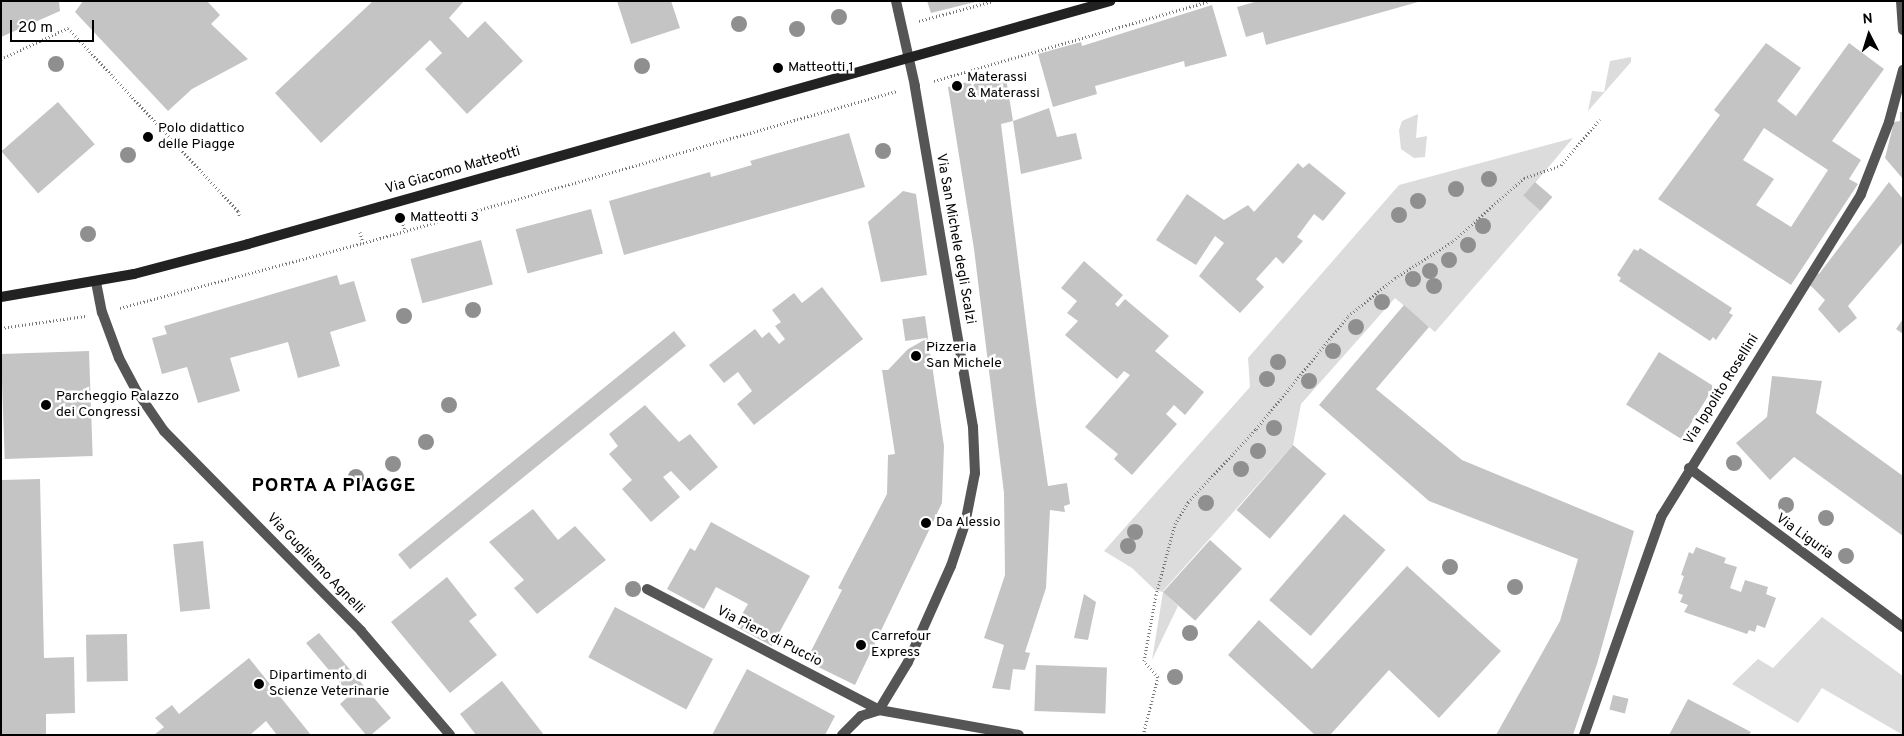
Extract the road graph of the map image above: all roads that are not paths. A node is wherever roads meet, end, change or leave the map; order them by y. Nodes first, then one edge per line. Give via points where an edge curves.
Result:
1 (896, 1) edge
2 (1110, 1) edge
3 (1901, 1) edge
4 (1903, 30) edge
5 (908, 58) junction
6 (1903, 70) edge
7 (96, 282) junction
8 (1, 297) edge
9 (1689, 468) junction
10 (647, 589) dead end
11 (1903, 627) edge
12 (879, 710) junction
13 (450, 735) edge
14 (842, 735) edge
15 (1019, 735) edge
16 (1584, 735) edge

1 - 5 street, Via San Michele degli Scalzi
2 - 5 main road, Via Giacomo Matteotti
3 - 4 street
5 - 7 main road, Via Giacomo Matteotti via 248,244
5 - 12 street, Via San Michele degli Scalzi via 973,427 975,473 965,524 951,566 908,662
6 - 9 street, Via Ippolito Rosellini via 1889,122 1861,194
7 - 8 main road, Via Giacomo Matteotti
7 - 13 street, Via Guglielmo Agnelli via 102,312 129,376 164,431 361,631
9 - 11 street, Via Liguria
9 - 16 street, Via Ippolito Rosellini via 1661,517
10 - 12 street, Via Piero di Puccio
12 - 14 street via 861,716
12 - 15 street

